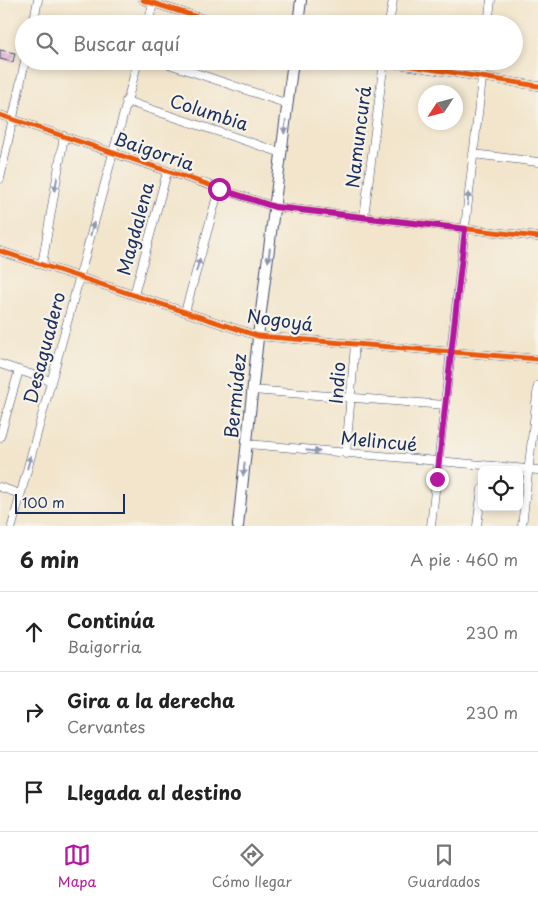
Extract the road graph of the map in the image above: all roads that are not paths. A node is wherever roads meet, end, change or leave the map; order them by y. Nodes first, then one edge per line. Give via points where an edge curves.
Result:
1 (38, 0) edge
2 (144, 0) edge
3 (301, 0) edge
4 (393, 0) edge
5 (490, 0) edge
6 (154, 2) edge
7 (35, 15) edge
8 (150, 15) edge
9 (193, 15) edge
10 (299, 15) edge
11 (390, 15) edge
12 (489, 15) edge
13 (23, 70) edge
14 (135, 70) edge
15 (187, 70) edge
16 (292, 70) edge
17 (382, 70) edge
18 (442, 70) edge
19 (483, 70) edge
20 (482, 76) junction
21 (538, 86) edge
22 (126, 102) junction
23 (288, 104) junction
24 (0, 116) edge
25 (13, 120) junction
26 (64, 136) junction
27 (112, 153) junction
28 (282, 153) junction
29 (473, 154) junction
30 (538, 162) edge
31 (167, 172) junction
32 (0, 179) edge
33 (219, 189) junction
34 (275, 207) junction
35 (364, 217) junction
36 (465, 229) junction
37 (538, 237) edge
38 (0, 251) edge
39 (42, 264) junction
40 (79, 276) junction
41 (134, 295) junction
42 (185, 312) junction
43 (258, 336) junction
44 (356, 344) junction
45 (451, 352) junction
46 (538, 359) edge
47 (0, 364) edge
48 (19, 370) junction
49 (52, 381) junction
50 (538, 386) edge
51 (252, 390) junction
52 (352, 398) junction
53 (445, 406) junction
54 (0, 437) edge
55 (247, 444) junction
56 (346, 454) junction
57 (439, 462) junction
58 (478, 467) edge
59 (523, 469) edge
60 (529, 469) junction
61 (538, 470) edge
62 (0, 487) edge
63 (20, 494) junction
64 (479, 511) edge
65 (12, 526) edge
66 (238, 526) edge
67 (431, 526) edge
68 (477, 526) edge
69 (522, 526) edge

1 - 7 street
2 - 6 street
3 - 10 street
4 - 11 street
5 - 12 street
6 - 8 street
6 - 9 street
13 - 25 street
14 - 22 street, Desaguadero
15 - 23 street
16 - 23 street, Bermúdez
17 - 35 street, Namuncurá
18 - 20 street
19 - 20 street
20 - 21 street
20 - 29 street
22 - 27 street, Desaguadero
22 - 28 street, Columbia
23 -> 28 street, Bermúdez
24 - 25 street, Baigorria
25 - 26 street, Baigorria
25 - 32 street
26 - 27 street, Baigorria
26 -> 39 street
27 - 31 street, Baigorria
40 -> 27 street, Desaguadero
28 - 34 street, Bermúdez
29 - 30 street
36 -> 29 street
31 - 33 street, Baigorria
31 - 41 street, Magdalena
33 - 34 street, Baigorria
42 -> 33 street
34 - 35 street, Baigorria
34 -> 43 street, Bermúdez
35 - 36 street, Baigorria
36 - 37 street, Baigorria
36 - 45 street
38 - 39 street, Nogoyá
39 - 40 street, Nogoyá
40 - 41 street, Nogoyá
40 - 49 street, Desaguadero
41 - 42 street, Nogoyá
42 - 43 street, Nogoyá
43 - 44 street, Nogoyá
43 - 51 street, Bermúdez
44 - 45 street, Nogoyá
44 - 52 street, Indio
45 - 46 street, Nogoyá
45 - 53 street
47 - 48 street
48 - 49 street
48 - 54 street
63 -> 49 street, Desaguadero
50 - 60 street
51 - 52 street
51 - 55 street, Bermúdez
52 - 53 street
52 - 56 street, Indio
53 - 57 street
55 -> 56 street, Melincué
55 -> 66 street, Bermúdez
56 - 57 street, Melincué
57 - 58 street, Melincué
57 - 67 street
59 - 60 street, Melincué
60 - 61 street, Melincué
60 - 69 street
62 - 63 street
63 - 65 street, Desaguadero
64 - 68 street

